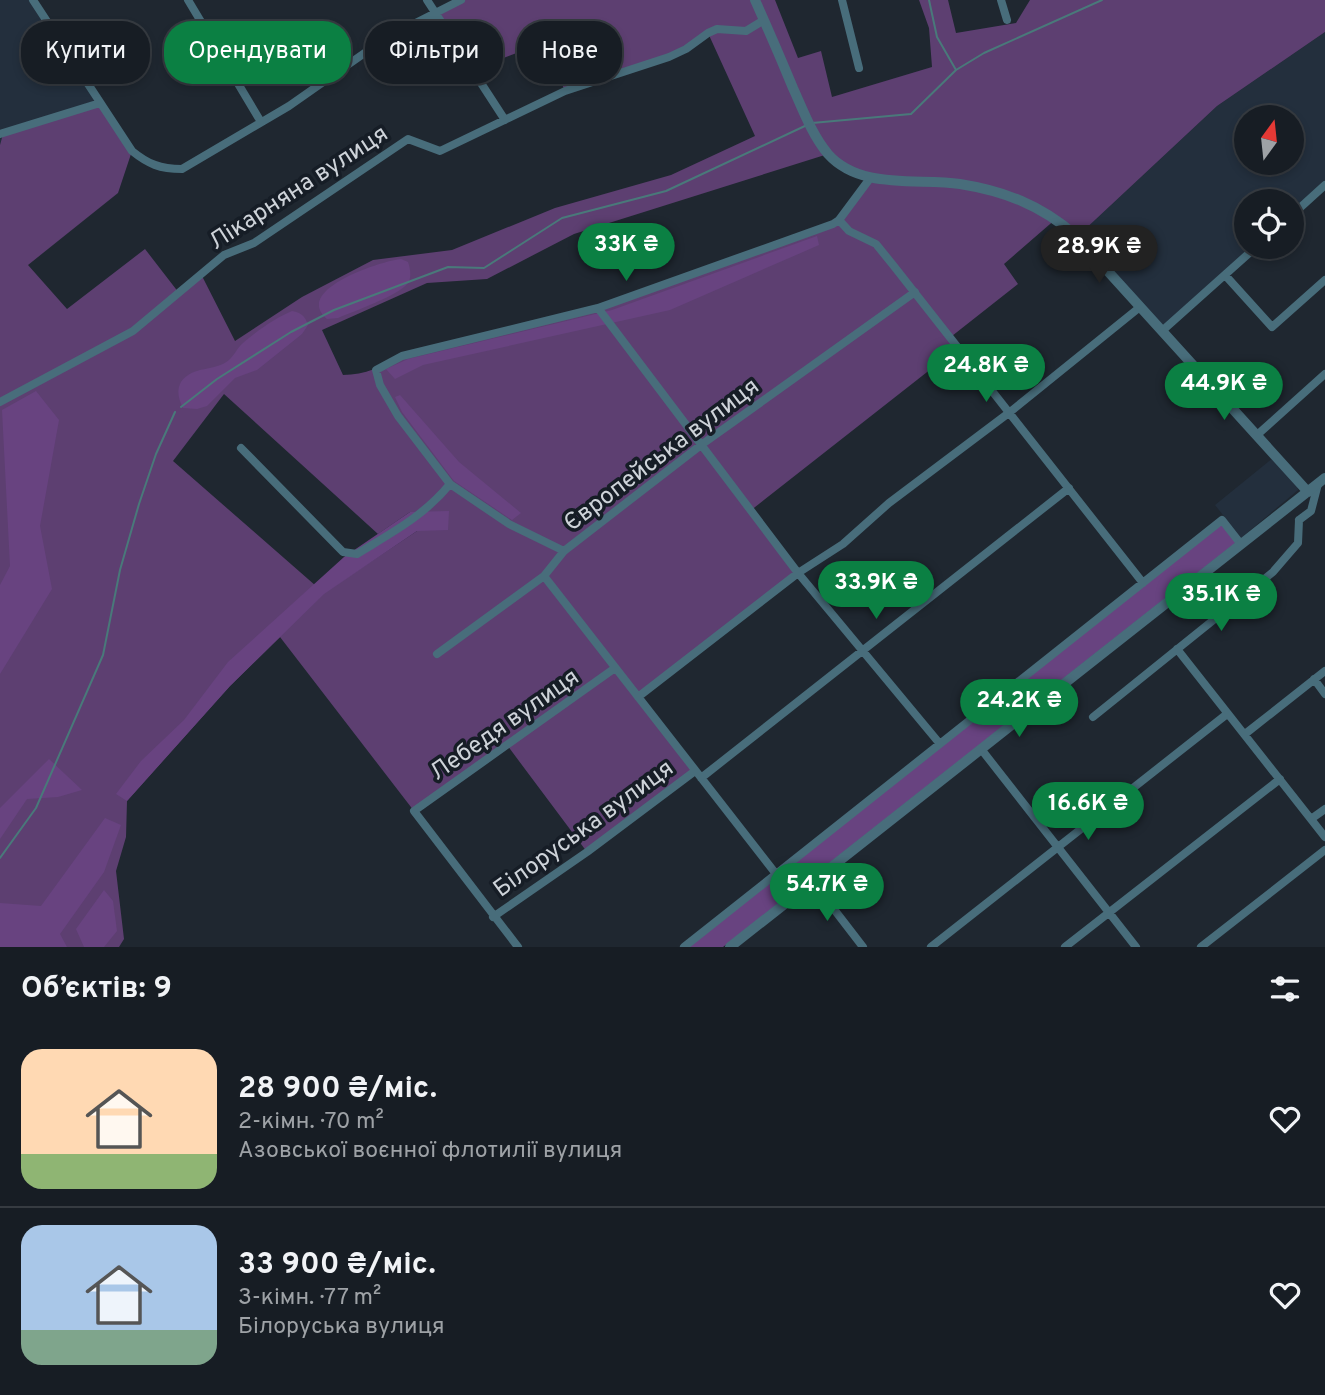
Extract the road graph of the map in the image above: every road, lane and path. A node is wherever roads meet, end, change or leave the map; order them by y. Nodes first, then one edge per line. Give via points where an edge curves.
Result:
1 (33, 0) edge
2 (188, 0) edge
3 (427, 0) edge
4 (461, 0) edge
5 (755, 0) edge
6 (842, 0) edge
7 (1001, 0) edge
8 (436, 14) junction
9 (764, 20) junction
10 (1007, 20) dead end
11 (859, 68) dead end
12 (100, 103) junction
13 (505, 120) junction
14 (261, 121) junction
15 (1, 134) edge
16 (0, 145) edge
17 (871, 177) junction
18 (1325, 185) edge
19 (1304, 204) edge
20 (839, 220) junction
21 (1243, 259) edge
22 (1225, 275) junction
23 (1325, 279) edge
24 (915, 292) junction
25 (598, 308) junction
26 (1139, 308) junction
27 (1162, 331) junction
28 (1325, 373) edge
29 (0, 402) edge
30 (1010, 412) junction
31 (1257, 435) junction
32 (701, 445) junction
33 (241, 448) dead end
34 (450, 484) junction
35 (1323, 485) edge
36 (1069, 488) junction
37 (1308, 492) junction
38 (1289, 506) junction
39 (1299, 520) junction
40 (1240, 544) junction
41 (564, 551) junction
42 (798, 573) junction
43 (544, 576) junction
44 (1143, 583) junction
45 (1178, 649) junction
46 (863, 650) junction
47 (437, 654) dead end
48 (615, 668) junction
49 (1325, 671) edge
50 (1314, 679) junction
51 (1325, 694) edge
52 (638, 697) junction
53 (1227, 714) dead end
54 (1093, 717) dead end
55 (1245, 734) junction
56 (940, 744) junction
57 (981, 749) junction
58 (698, 774) junction
59 (1280, 779) junction
60 (1325, 809) edge
61 (1311, 819) junction
62 (1325, 837) edge
63 (1058, 847) junction
64 (1325, 850) edge
65 (776, 874) junction
66 (813, 882) junction
67 (794, 897) junction
68 (1109, 913) junction
69 (494, 917) junction
70 (518, 947) edge
71 (684, 947) edge
72 (730, 947) edge
73 (863, 947) edge
74 (931, 947) edge
75 (1065, 947) edge
76 (1136, 947) edge
77 (1201, 947) edge

1 - 12 street
2 - 14 street
3 - 8 street
4 - 8 street
5 - 9 street
6 - 11 street
7 - 10 street
8 - 13 street
8 - 14 street via 386,38
9 - 13 street, Лікарняна вулиця via 746,31 717,29 686,50 565,91
9 - 17 street via 814,134 842,166
12 - 14 street via 132,151 146,163 165,169 181,169
12 - 15 street
13 - 29 street, Лікарняна вулиця via 440,152 408,139 254,243 224,255 133,331
15 - 16 street
17 - 20 street
17 - 26 street via 957,184 1034,205 1075,235
18 - 19 street
20 - 24 street via 849,231 876,244
20 - 25 street
21 - 22 street
22 - 23 street via 1272,327
22 - 27 street
24 - 30 street
24 - 32 street, Європейська вулиця
25 - 32 street
25 - 34 street via 402,356 376,370 398,416
26 - 27 street
26 - 30 street
27 - 31 street
28 - 31 street
30 - 36 street
30 - 42 street via 888,503 843,544
31 - 37 street
32 - 41 street, Європейська вулиця
32 - 42 street
33 - 34 street via 343,552 356,554 417,516
34 - 41 street via 509,524
35 - 37 street
35 - 39 street via 1311,511
36 - 44 street
36 - 46 street, Білоруська вулиця
37 - 38 street
38 - 39 street
38 - 40 street
39 - 45 street via 1298,543 1286,560
40 - 44 street via 1222,520
40 - 57 street
41 - 43 street, Європейська вулиця
42 - 46 street
42 - 52 street
43 - 47 street, Європейська вулиця
43 - 48 street
44 - 56 street
45 - 54 street
45 - 55 street
46 - 56 street
46 - 58 street, Білоруська вулиця
48 - 52 street
48 - 69 street, Лебедя вулиця via 414,811
49 - 50 street
50 - 51 street
50 - 55 street
52 - 58 street
53 - 63 street
55 - 59 street
56 - 65 street
57 - 63 street
57 - 66 street
58 - 65 street
58 - 69 street, Білоруська вулиця
59 - 61 street
59 - 68 street
60 - 61 street
61 - 62 street
63 - 68 street
63 - 74 street
64 - 77 street
65 - 67 street
65 - 71 street
66 - 67 street
66 - 73 street
67 - 72 street
68 - 75 street
68 - 76 street
69 - 70 street

